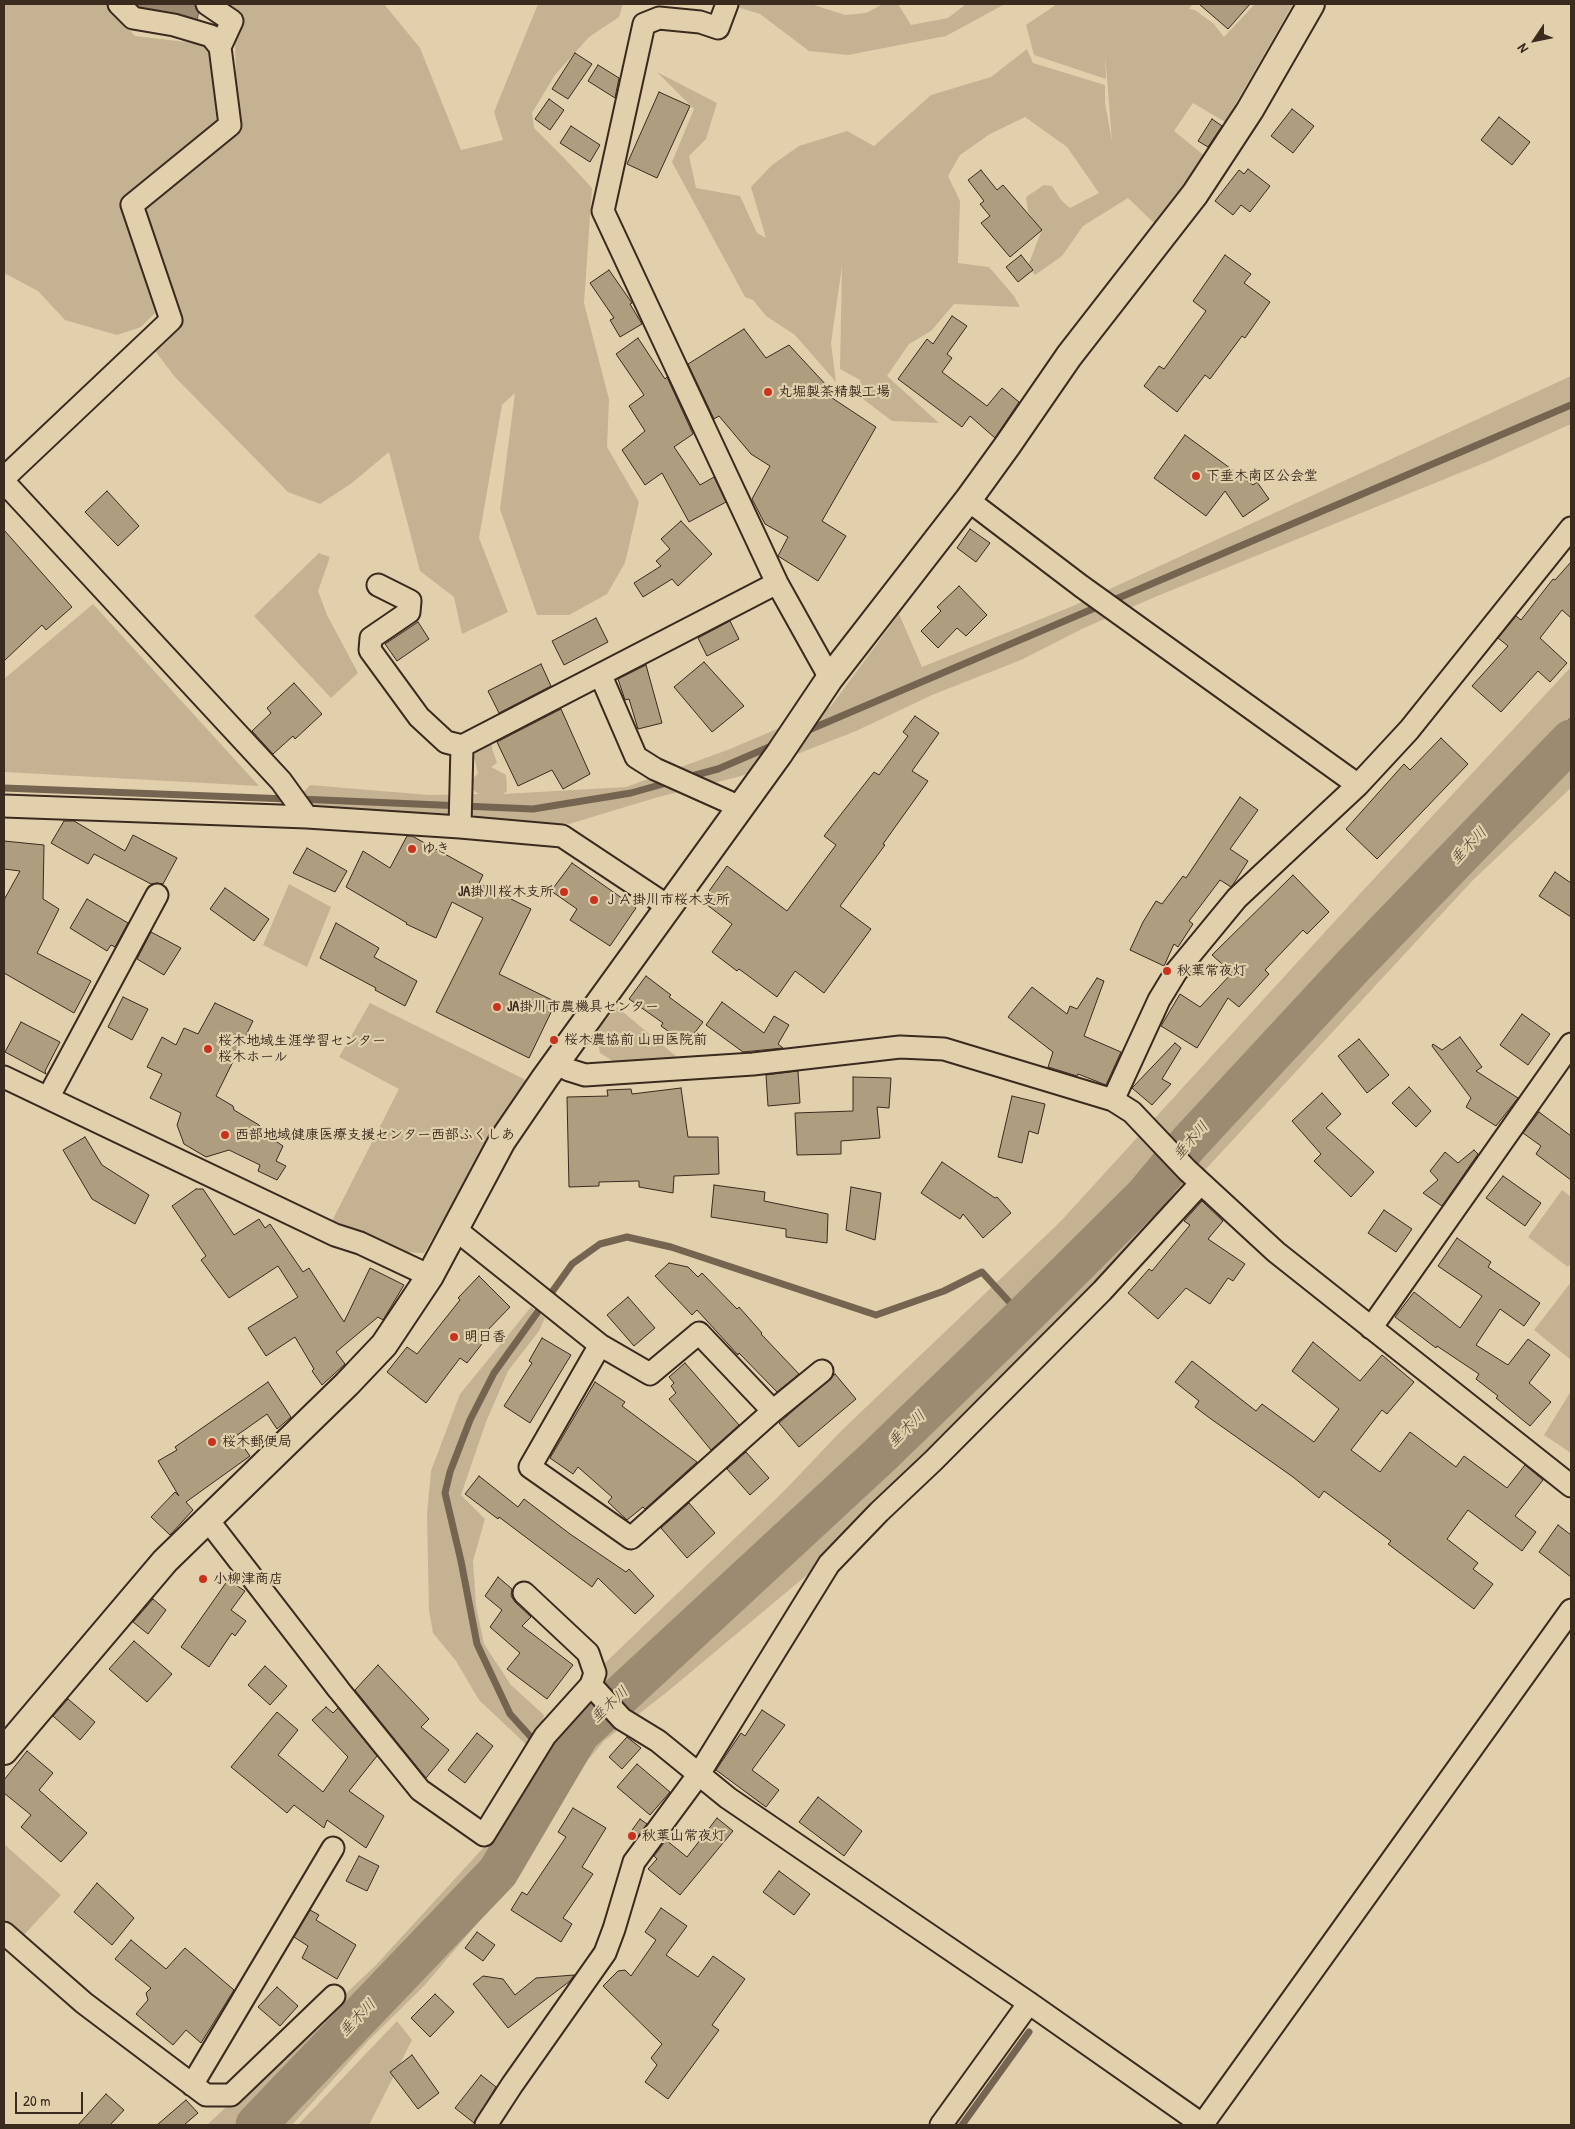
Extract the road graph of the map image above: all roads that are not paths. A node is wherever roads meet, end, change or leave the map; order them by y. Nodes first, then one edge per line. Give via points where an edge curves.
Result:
1 (119, 4) edge
2 (207, 4) edge
3 (727, 4) edge
4 (1311, 4) edge
5 (220, 47) junction
6 (4, 478) edge
7 (4, 482) edge
8 (968, 500) junction
9 (1571, 528) edge
10 (778, 583) junction
11 (378, 586) dead end
12 (601, 676) junction
13 (830, 678) junction
14 (462, 746) junction
15 (1358, 784) junction
16 (4, 806) edge
17 (740, 807) junction
18 (307, 818) junction
19 (460, 825) junction
20 (157, 895) dead end
21 (669, 908) junction
22 (1571, 1044) edge
23 (556, 1063) junction
24 (4, 1078) edge
25 (48, 1098) junction
26 (1113, 1100) junction
27 (1194, 1177) junction
28 (455, 1230) junction
29 (430, 1276) junction
30 (1371, 1328) junction
31 (600, 1344) junction
32 (822, 1371) dead end
33 (773, 1411) junction
34 (1571, 1486) edge
35 (207, 1520) junction
36 (524, 1593) dead end
37 (1571, 1610) edge
38 (591, 1685) junction
39 (4, 1751) edge
40 (699, 1774) junction
41 (333, 1848) dead end
42 (4, 1933) edge
43 (334, 1996) dead end
44 (1029, 2003) junction
45 (192, 2085) junction
46 (486, 2125) edge
47 (941, 2125) edge
48 (1202, 2125) edge

1 - 5 street via 133,18 211,36
2 - 5 street via 232,21
3 - 10 street via 718,28 700,22 659,18 644,24 603,211
4 - 8 street via 1250,110 1194,194 1069,356
5 - 6 street via 230,125 132,205 171,320
7 - 18 street via 281,781
8 - 13 street
8 - 15 street via 1092,594
9 - 15 street via 1410,730
10 - 12 street
10 - 13 street
11 - 14 street via 410,601 409,612 371,638 370,650 419,716 446,742
12 - 14 street
12 - 17 street via 636,757 654,769
13 - 17 street
14 - 19 street
15 - 26 street via 1237,898 1176,972 1159,1000
16 - 18 street
17 - 21 street
18 - 19 street
19 - 21 street via 562,836
20 - 25 street
21 - 23 street
22 - 30 street
23 - 26 street via 585,1076 754,1064 900,1047 944,1049
23 - 28 street via 502,1141
24 - 25 street
25 - 29 street via 334,1235 360,1243
26 - 27 street via 1132,1112
27 - 30 street via 1276,1252
27 - 40 street via 1102,1290 829,1564
28 - 29 street
28 - 31 street
29 - 35 street via 384,1345
30 - 34 street
31 - 33 street via 650,1374 699,1333
31 - 33 street via 530,1467 631,1538
32 - 33 street
35 - 38 street via 420,1790 484,1835 545,1736
35 - 39 street via 164,1561
36 - 38 street via 588,1653 595,1673
37 - 48 street
38 - 40 street via 622,1719 658,1741
40 - 44 street via 728,1798
40 - 46 street via 634,1862 605,1953
41 - 45 street
42 - 45 street via 84,2004
43 - 45 street via 230,2095 206,2095
44 - 47 street
44 - 48 street

